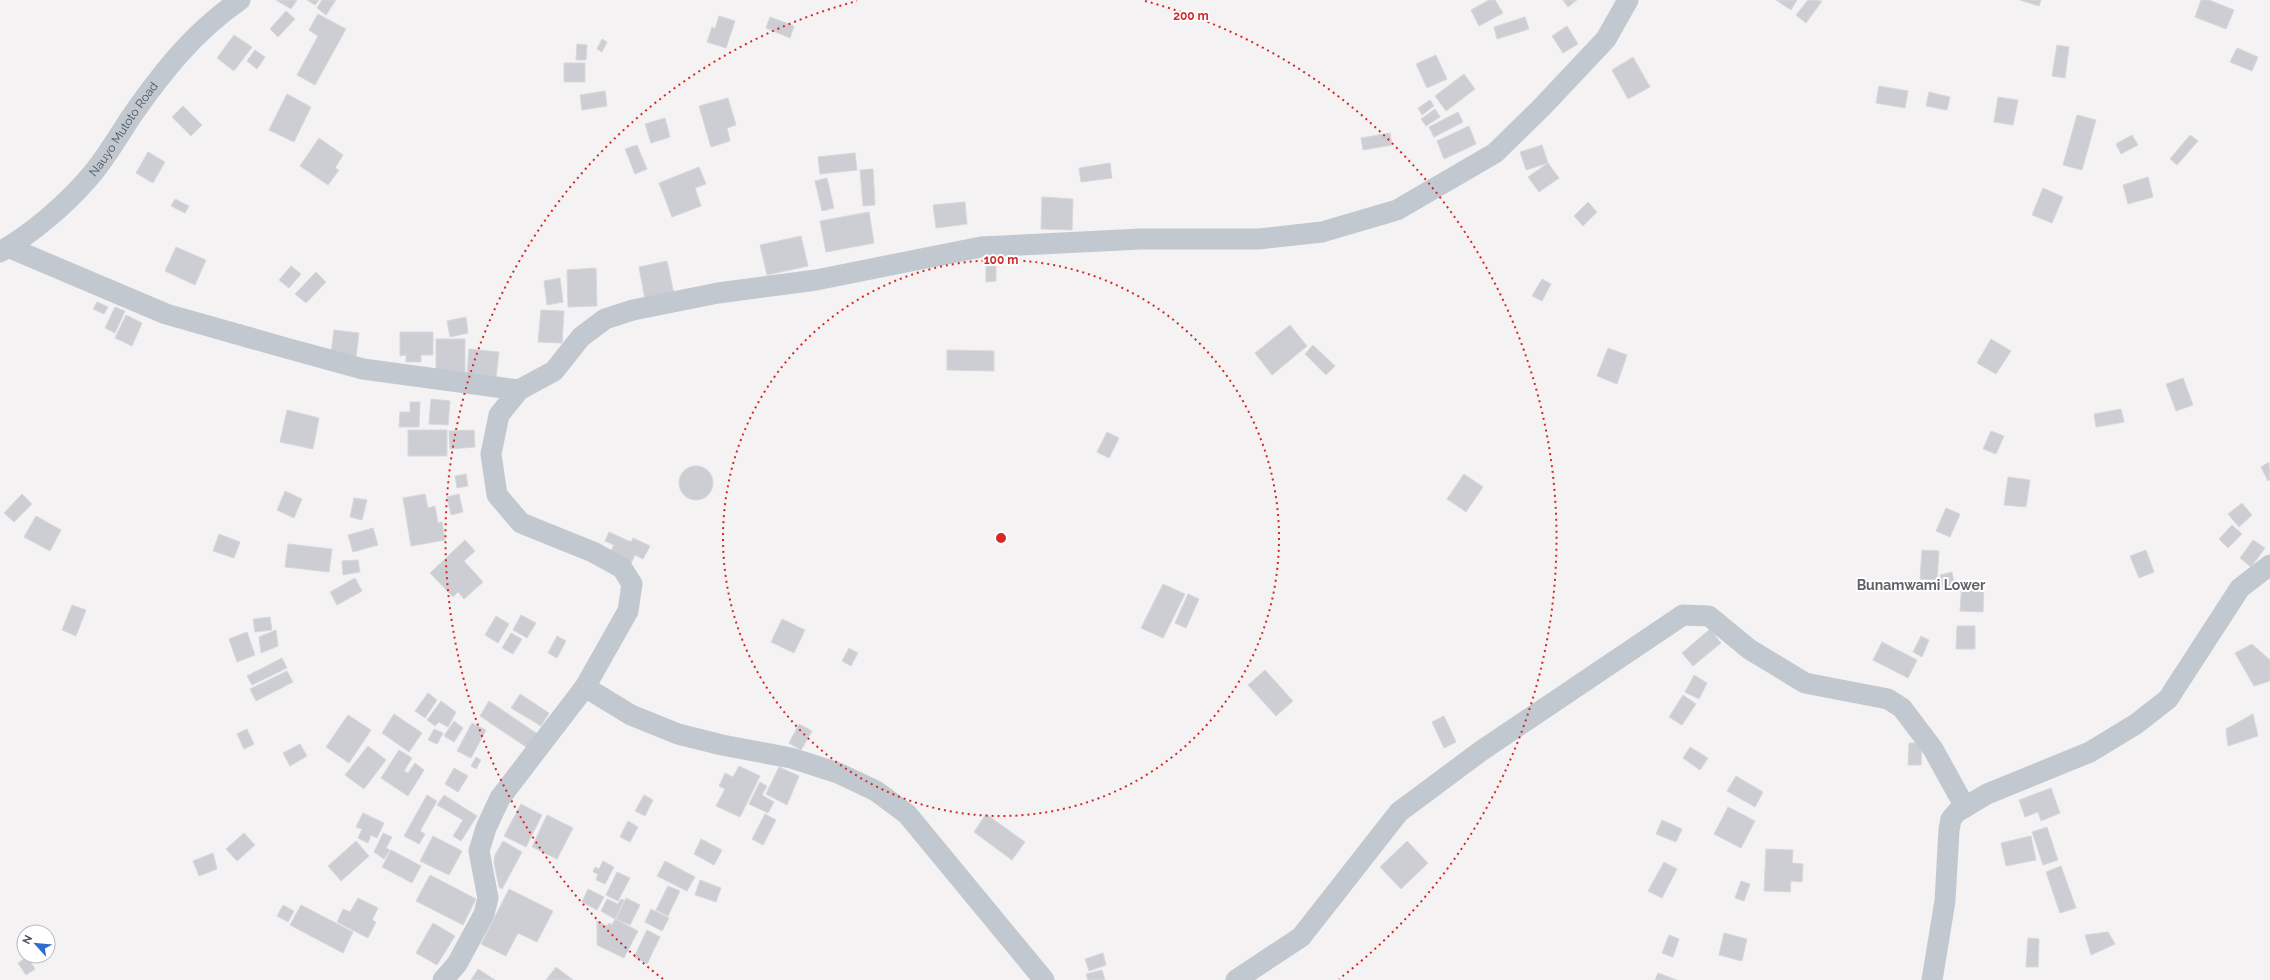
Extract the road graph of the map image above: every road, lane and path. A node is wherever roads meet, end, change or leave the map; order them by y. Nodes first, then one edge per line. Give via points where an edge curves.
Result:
1 (240, 0) edge
2 (1628, 0) edge
3 (4, 249) edge
4 (519, 390) junction
5 (2270, 565) edge
6 (585, 687) junction
7 (1965, 807) junction
8 (443, 980) edge
9 (1044, 980) edge
10 (1236, 980) edge
11 (1932, 980) edge

1 - 3 street, Nauyo Mutoto Road via 215,17 184,46 87,180 57,211
2 - 4 street via 1606,39 1542,108 1495,153 1397,210 1322,232 1258,239 1141,239 981,247 816,280 718,293 648,307 605,319 580,337 554,371
3 - 4 street via 166,314 293,350 363,369
4 - 6 street via 499,415 491,454 497,495 521,523 593,552 622,568 632,584 628,611
5 - 7 street via 2240,588 2168,699 2136,724 2090,752 1987,794
6 - 8 street via 500,798 479,850 488,898 484,914 457,964
6 - 9 street via 631,715 678,734 791,758 838,773 876,791 906,814
7 - 10 street via 1933,749 1902,708 1888,699 1805,683 1749,649 1709,616 1683,615 1481,751 1399,812 1301,937
7 - 11 street via 1956,812 1951,819 1945,901

